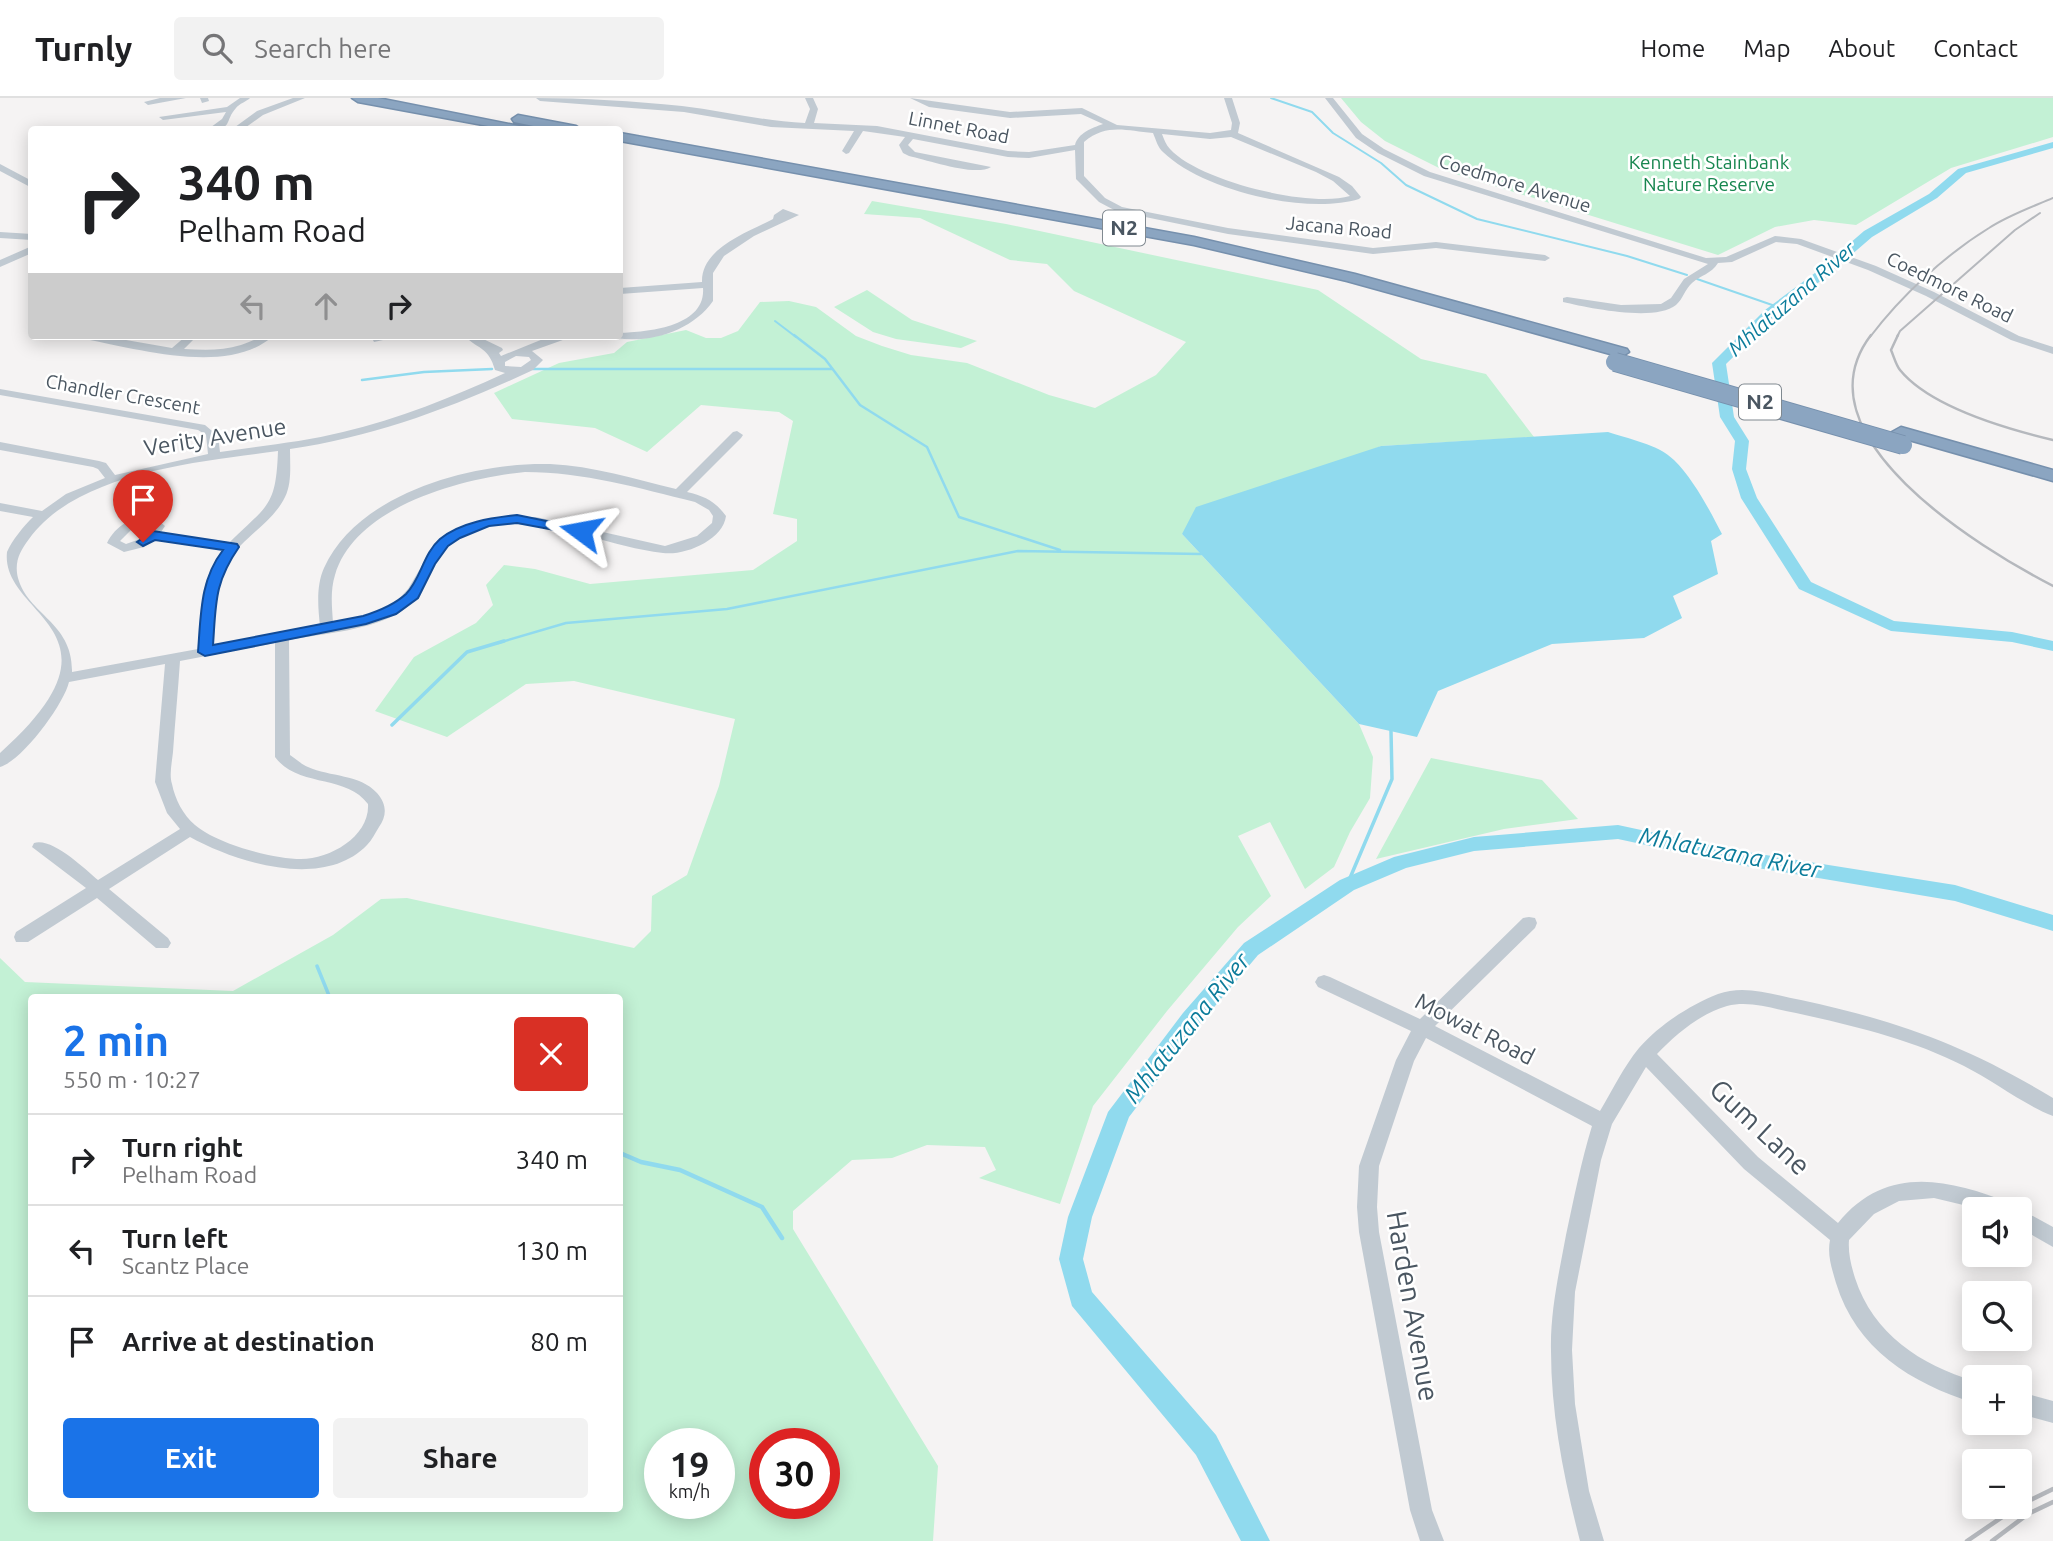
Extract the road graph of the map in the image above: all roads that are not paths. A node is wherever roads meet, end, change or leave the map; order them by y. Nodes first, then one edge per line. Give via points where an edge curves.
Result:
1 (182, 98) edge
2 (246, 98) edge
3 (358, 98) edge
4 (402, 98) edge
5 (540, 98) edge
6 (626, 98) edge
7 (809, 98) edge
8 (914, 98) edge
9 (1228, 98) edge
10 (1329, 98) edge
11 (300, 99) edge
12 (148, 103) dead end
13 (616, 105) junction
14 (230, 109) junction
15 (163, 117) dead end
16 (225, 123) junction
17 (809, 125) junction
18 (1110, 125) junction
19 (219, 126) edge
20 (235, 126) edge
21 (240, 126) edge
22 (511, 126) edge
23 (554, 126) edge
24 (862, 127) junction
25 (1157, 132) junction
26 (1232, 134) junction
27 (911, 136) junction
28 (623, 138) edge
29 (623, 147) edge
30 (1079, 147) junction
31 (846, 151) dead end
32 (0, 167) edge
33 (986, 167) dead end
34 (28, 183) edge
35 (779, 219) dead end
36 (28, 230) edge
37 (0, 233) edge
38 (28, 236) edge
39 (28, 251) edge
40 (1545, 258) dead end
41 (28, 259) edge
42 (1714, 262) junction
43 (0, 264) edge
44 (0, 271) edge
45 (708, 285) junction
46 (623, 291) edge
47 (1567, 300) dead end
48 (623, 336) edge
49 (109, 340) edge
50 (188, 340) edge
51 (261, 340) edge
52 (476, 340) edge
53 (555, 340) edge
54 (541, 344) junction
55 (490, 348) junction
56 (176, 351) junction
57 (2053, 351) edge
58 (516, 352) junction
59 (532, 354) junction
60 (1618, 357) junction
61 (499, 364) junction
62 (521, 370) junction
63 (486, 387) junction
64 (0, 391) edge
65 (737, 435) dead end
66 (1902, 438) junction
67 (0, 446) edge
68 (284, 447) junction
69 (214, 458) junction
70 (2053, 476) edge
71 (112, 479) junction
72 (2053, 489) edge
73 (678, 494) junction
74 (0, 507) edge
75 (44, 516) junction
76 (153, 535) dead end
77 (232, 547) junction
78 (327, 628) junction
79 (282, 637) junction
80 (205, 652) junction
81 (173, 658) junction
82 (63, 678) junction
83 (0, 762) edge
84 (190, 830) junction
85 (40, 847) dead end
86 (97, 888) junction
87 (1529, 923) dead end
88 (22, 937) dead end
89 (162, 943) dead end
90 (1324, 982) dead end
91 (1422, 1028) junction
92 (1645, 1054) junction
93 (2053, 1108) edge
94 (1603, 1122) junction
95 (1970, 1197) edge
96 (2032, 1225) edge
97 (1840, 1237) junction
98 (2053, 1238) edge
99 (1962, 1388) edge
100 (2032, 1407) edge
101 (2053, 1412) edge
102 (1432, 1541) edge
103 (1592, 1541) edge

1 - 12 street
2 - 14 street
3 - 22 highway
4 - 23 highway
5 - 13 street, Linnet Road
6 - 13 street
7 - 17 street via 814,109
8 - 18 street via 1010,115 1077,110
9 - 26 street via 1236,123
10 - 42 street, Coedmore Avenue via 1359,136 1427,174
11 - 21 street
13 - 17 street, Linnet Road
14 - 15 street
14 - 16 street
16 - 19 street
16 - 20 street
17 - 24 street, Linnet Road
18 - 25 street
18 - 30 street via 1086,135
24 - 27 street, Linnet Road
24 - 31 street
25 - 26 street
25 - 26 street via 1160,144 1191,171 1228,185 1325,202 1356,197 1317,169
27 - 30 street, Linnet Road via 1008,155
27 - 33 street via 903,145 912,154
28 - 60 highway, N2 via 1207,244 1350,277
29 - 60 highway, N2 via 1192,250
30 - 40 street, Jacana Road via 1081,180 1102,200 1132,213 1357,249 1436,245
32 - 34 street
35 - 45 street via 714,259
36 - 37 street
37 - 38 street
39 - 43 street
41 - 44 street
42 - 47 street via 1664,306 1633,308
42 - 57 street, Coedmore Road via 1775,239 1798,241 1860,263 2015,338
45 - 46 street
45 - 48 street via 708,301 689,320 656,332
49 - 56 street
50 - 56 street
51 - 56 street via 227,352
52 - 55 street
53 - 54 street
54 - 58 street
54 - 59 street
55 - 58 street
55 - 61 street
58 - 59 street
58 - 61 street
59 - 62 street via 536,362
60 - 66 highway, N2, bridge
61 - 62 street via 506,371
61 - 63 street
62 - 63 street, Verity Avenue
63 - 68 street, Verity Avenue via 362,430
64 - 69 street, Chandler Crescent via 201,428 212,433
65 - 73 street
66 - 70 highway, N2
66 - 72 highway, N2
67 - 71 street via 102,466
68 - 69 street, Verity Avenue
68 - 77 street via 279,496
69 - 71 street, Verity Avenue
71 - 75 street, Verity Avenue
73 - 78 street via 570,471 531,468 471,476 420,493 376,517 344,546 334,561 324,595
73 - 78 street via 708,503 718,513 718,525 698,543 657,550 536,521 486,523 443,543 403,604 379,616
74 - 75 street
75 - 82 street, Verity Avenue via 19,539 9,569 10,583 55,632 66,664
76 - 77 street
77 - 80 street via 211,586
78 - 79 street
79 - 80 street
79 - 84 street via 283,757 302,771 354,785 370,795 376,803 376,818 361,841 343,854 304,865 219,846
80 - 81 street
81 - 82 street
81 - 84 street via 163,782 175,813
82 - 83 street, Verity Avenue via 46,715
84 - 86 street
85 - 86 street
86 - 88 street
86 - 89 street
87 - 91 street, Harden Avenue
90 - 91 street, Mowat Road
91 - 94 street, Mowat Road
91 - 102 street, Harden Avenue via 1405,1060 1369,1166 1367,1207 1419,1496
92 - 93 street via 1693,1015 1722,1000 1746,996 1895,1030 1975,1062
92 - 94 street
92 - 97 street, Gum Lane via 1751,1163
94 - 103 street via 1565,1292 1561,1350 1578,1491
95 - 97 street via 1917,1188 1880,1198
96 - 98 street
97 - 99 street via 1844,1278 1868,1328 1902,1360
100 - 101 street

